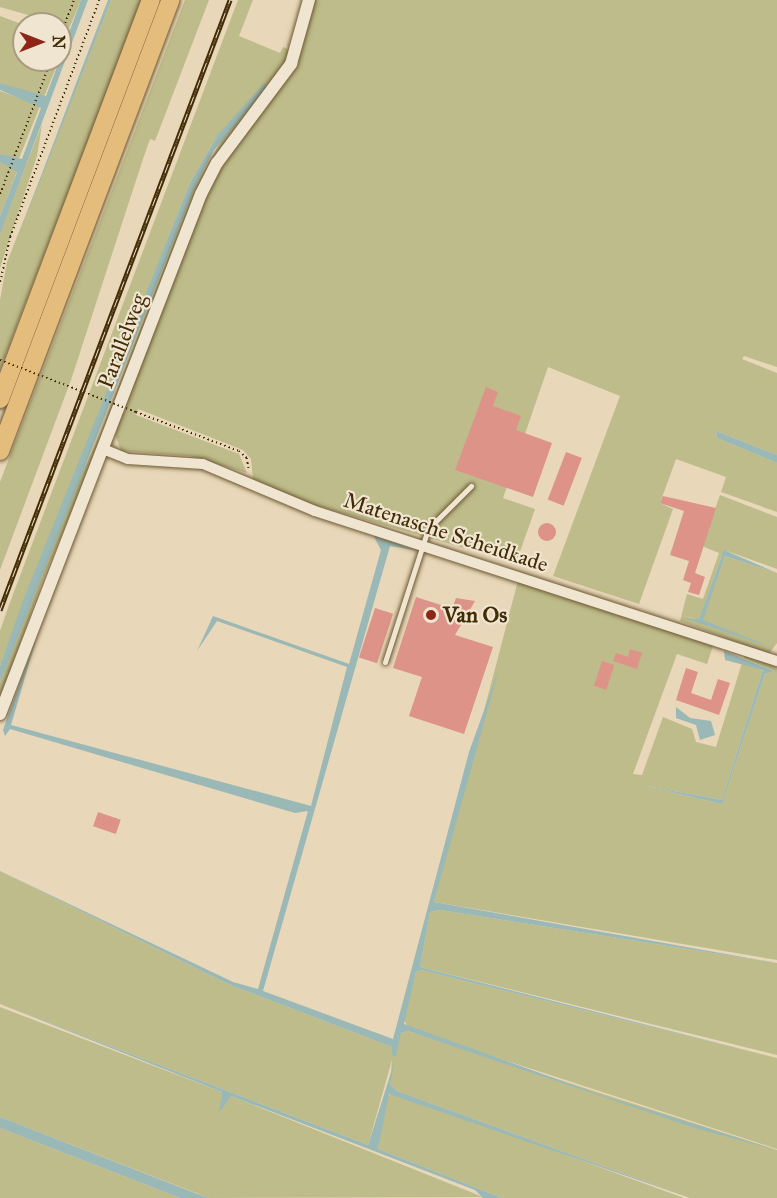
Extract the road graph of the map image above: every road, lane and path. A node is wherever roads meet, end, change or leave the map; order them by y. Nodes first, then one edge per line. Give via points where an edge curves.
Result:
1 (99, 0) edge
2 (151, 0) edge
3 (170, 0) edge
4 (309, 0) edge
5 (47, 72) edge
6 (0, 194) edge
7 (0, 282) edge
8 (0, 360) edge
9 (0, 399) edge
10 (103, 449) junction
11 (0, 451) edge
12 (247, 482) junction
13 (471, 486) dead end
14 (422, 542) junction
15 (777, 661) edge
16 (385, 662) dead end
17 (0, 714) edge

1 - 7 path via 10,237
2 - 9 highway
3 - 11 highway
4 - 10 street, Parallelweg via 291,64 217,163 201,194
5 - 6 path
8 - 12 path, bridge via 244,454 250,465
10 - 12 street, Matenasche Scheidkade via 128,459 188,460
10 - 17 street, Parallelweg via 34,614
12 - 14 street, Matenasche Scheidkade via 315,511
13 - 14 lane
14 - 15 street, Matenasche Scheidkade
14 - 16 lane

